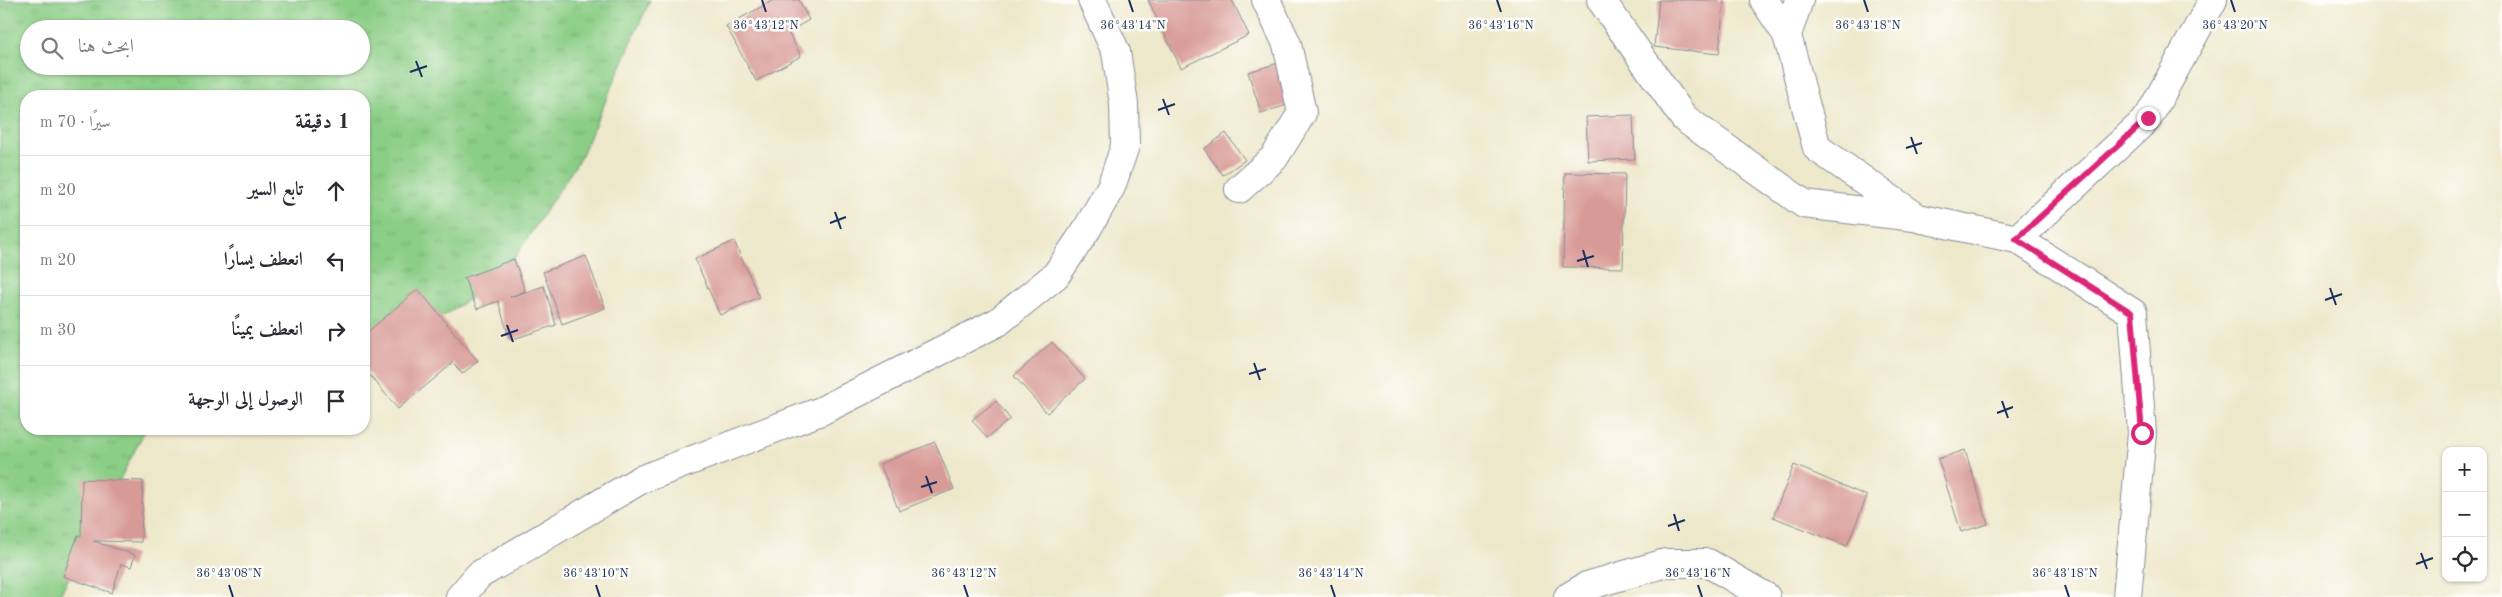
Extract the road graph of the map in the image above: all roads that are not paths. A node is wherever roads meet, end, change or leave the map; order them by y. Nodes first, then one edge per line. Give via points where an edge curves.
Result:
1 (1092, 0) edge
2 (1266, 0) edge
3 (1601, 0) edge
4 (1764, 0) edge
5 (1799, 0) edge
6 (2213, 0) edge
7 (1787, 35) junction
8 (1238, 189) dead end
9 (1918, 218) junction
10 (2016, 239) junction
11 (460, 597) edge
12 (1568, 597) edge
13 (1766, 597) edge
14 (2127, 597) edge

1 - 11 street via 1116,52 1124,104 1125,146 1111,187 1056,274 998,322 821,411 640,480 480,575
2 - 8 street via 1287,44 1302,113 1274,158
3 - 9 street via 1684,118 1804,204
4 - 7 street
5 - 7 street
6 - 10 street via 2148,118
7 - 9 street via 1816,148
9 - 10 street
10 - 14 street via 2132,313 2142,433
12 - 13 street via 1587,586 1666,563 1708,563

